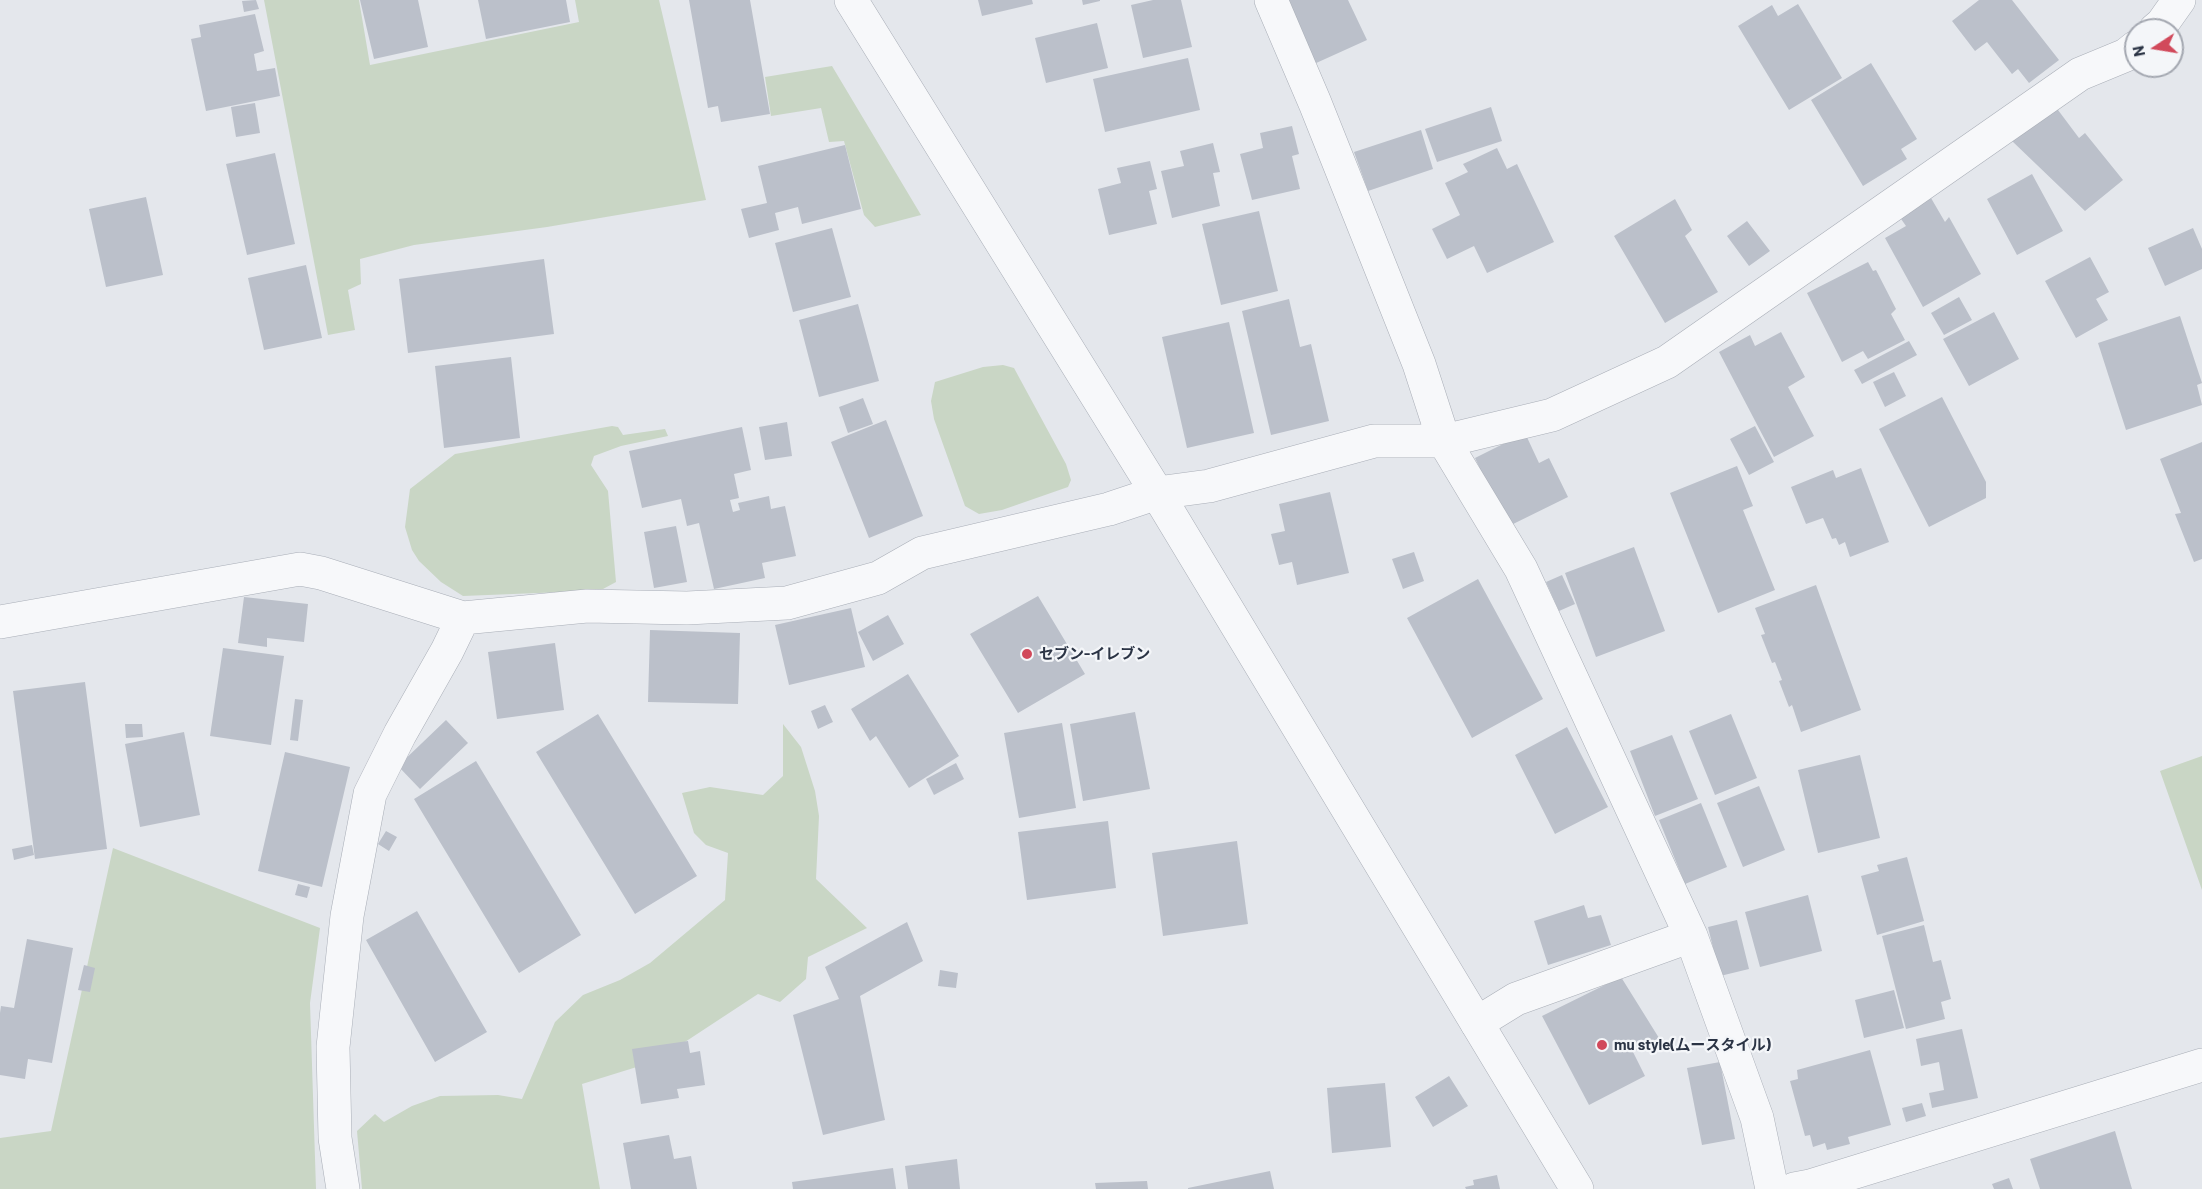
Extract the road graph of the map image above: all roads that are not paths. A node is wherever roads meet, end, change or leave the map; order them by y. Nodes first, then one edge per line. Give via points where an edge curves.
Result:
1 (851, 0) edge
2 (1271, 0) edge
3 (2179, 0) edge
4 (2166, 18) edge
5 (2124, 56) edge
6 (1444, 441) junction
7 (1157, 493) junction
8 (463, 618) junction
9 (0, 622) edge
10 (1691, 936) junction
11 (1477, 1023) junction
12 (2202, 1065) edge
13 (343, 1189) edge
14 (1577, 1189) edge
15 (1772, 1189) edge
16 (1794, 1189) edge

1 - 7 street
2 - 6 street via 1419,364
3 - 4 street
5 - 6 street via 2080,74 1667,362 1552,415
6 - 7 street via 1374,441 1209,486
6 - 10 street via 1521,569
7 - 8 street via 1109,509 922,553 878,578 787,603 687,608 587,606
7 - 11 street
8 - 9 street via 300,569
8 - 13 street via 370,794 346,916 333,1047 335,1138
10 - 11 street via 1516,999
10 - 15 street via 1756,1118
11 - 14 street
12 - 16 street

